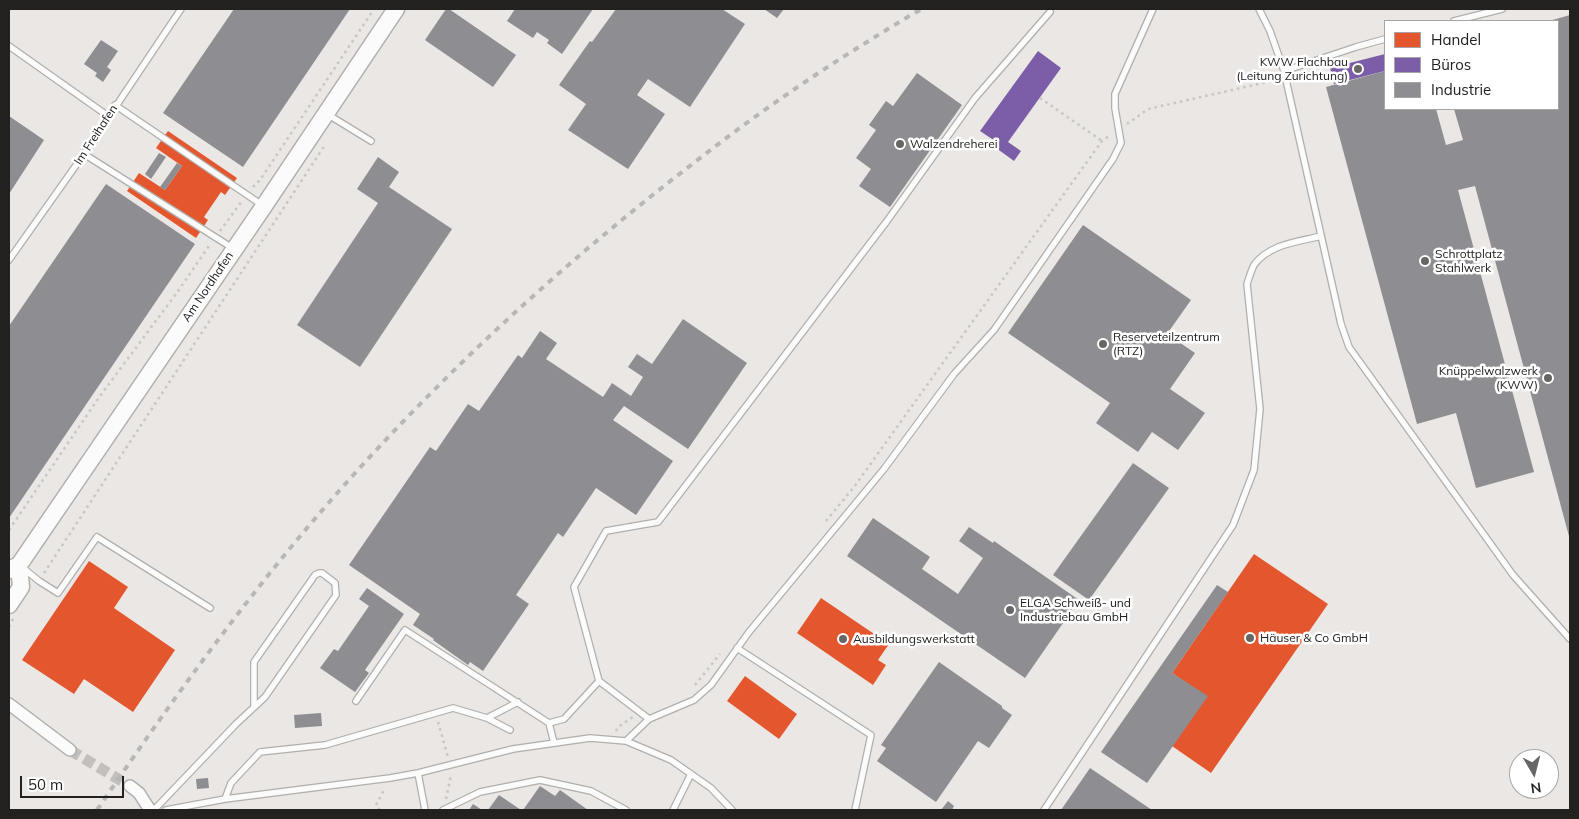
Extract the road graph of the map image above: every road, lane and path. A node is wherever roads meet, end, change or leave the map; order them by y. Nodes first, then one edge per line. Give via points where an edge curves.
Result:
1 (181, 9) edge
2 (374, 9) edge
3 (396, 9) edge
4 (1153, 9) edge
5 (1259, 9) edge
6 (1502, 9) edge
7 (1050, 12) dead end
8 (1458, 20) edge
9 (1384, 39) edge
10 (9, 46) edge
11 (1284, 71) junction
12 (1040, 98) dead end
13 (115, 105) junction
14 (325, 113) junction
15 (108, 116) junction
16 (340, 122) junction
17 (371, 141) dead end
18 (1102, 141) dead end
19 (84, 154) junction
20 (246, 194) junction
21 (264, 206) junction
22 (1321, 236) junction
23 (215, 238) junction
24 (234, 249) junction
25 (9, 260) edge
26 (9, 530) edge
27 (14, 568) edge
28 (39, 581) junction
29 (210, 608) dead end
30 (13, 609) edge
31 (9, 627) edge
32 (1570, 639) edge
33 (737, 648) junction
34 (599, 680) junction
35 (356, 701) dead end
36 (518, 702) junction
37 (9, 704) edge
38 (254, 707) junction
39 (487, 718) junction
40 (649, 719) junction
41 (549, 723) junction
42 (510, 730) dead end
43 (626, 741) junction
44 (554, 742) junction
45 (70, 750) tunnel mouth
46 (418, 773) junction
47 (691, 774) junction
48 (390, 778) junction
49 (130, 786) tunnel mouth
50 (225, 798) junction
51 (150, 810) edge
52 (154, 810) edge
53 (166, 810) edge
54 (380, 810) edge
55 (425, 810) edge
56 (443, 810) edge
57 (626, 810) edge
58 (673, 810) edge
59 (732, 810) edge
60 (854, 810) edge
61 (1044, 810) edge

1 - 13 lane, Im Freihafen
2 - 20 path via 265,173
3 - 14 main road, Am Nordhafen
4 - 33 lane via 1115,94 1121,143 1113,160 994,330 954,374 884,469
5 - 11 lane
6 - 8 lane
7 - 34 lane via 975,98 887,221 658,522 606,531 574,587
9 - 11 lane
10 - 15 lane
11 - 22 lane
12 - 18 path
13 - 15 lane, Im Freihafen
13 - 20 lane
14 - 16 lane
14 - 21 main road, Am Nordhafen
15 - 19 lane, Im Freihafen
16 - 17 lane
16 - 28 path
19 - 23 lane
19 - 25 lane, Im Freihafen
20 - 21 lane
20 - 23 path
21 - 24 main road, Am Nordhafen
22 - 32 lane via 1349,346 1513,575
22 - 61 lane via 1266,252 1254,266 1247,284 1260,409 1254,470 1240,507 1233,525
23 - 24 lane
23 - 26 path via 100,396
24 - 27 main road, Am Nordhafen
27 - 28 lane
27 - 30 main road via 21,586
28 - 29 lane via 58,593 97,536
30 - 31 path
33 - 40 lane via 711,685 694,700
33 - 60 lane via 871,734
34 - 40 lane
34 - 41 lane via 564,719
35 - 36 lane via 405,630
36 - 39 lane
36 - 41 lane
37 - 45 street
38 - 38 lane via 265,697 336,594 335,583 322,573 315,576 254,662
38 - 52 lane
39 - 42 lane
39 - 50 lane via 453,708 325,745 260,752 230,783
40 - 43 lane
41 - 44 lane
43 - 44 lane via 590,738
43 - 47 lane via 671,760
44 - 46 lane
46 - 48 lane
46 - 55 lane
47 - 58 lane
47 - 59 lane via 711,788
48 - 50 lane
48 - 54 path via 376,805
49 - 51 street
50 - 53 lane
56 - 57 lane via 480,792 540,780 591,791

